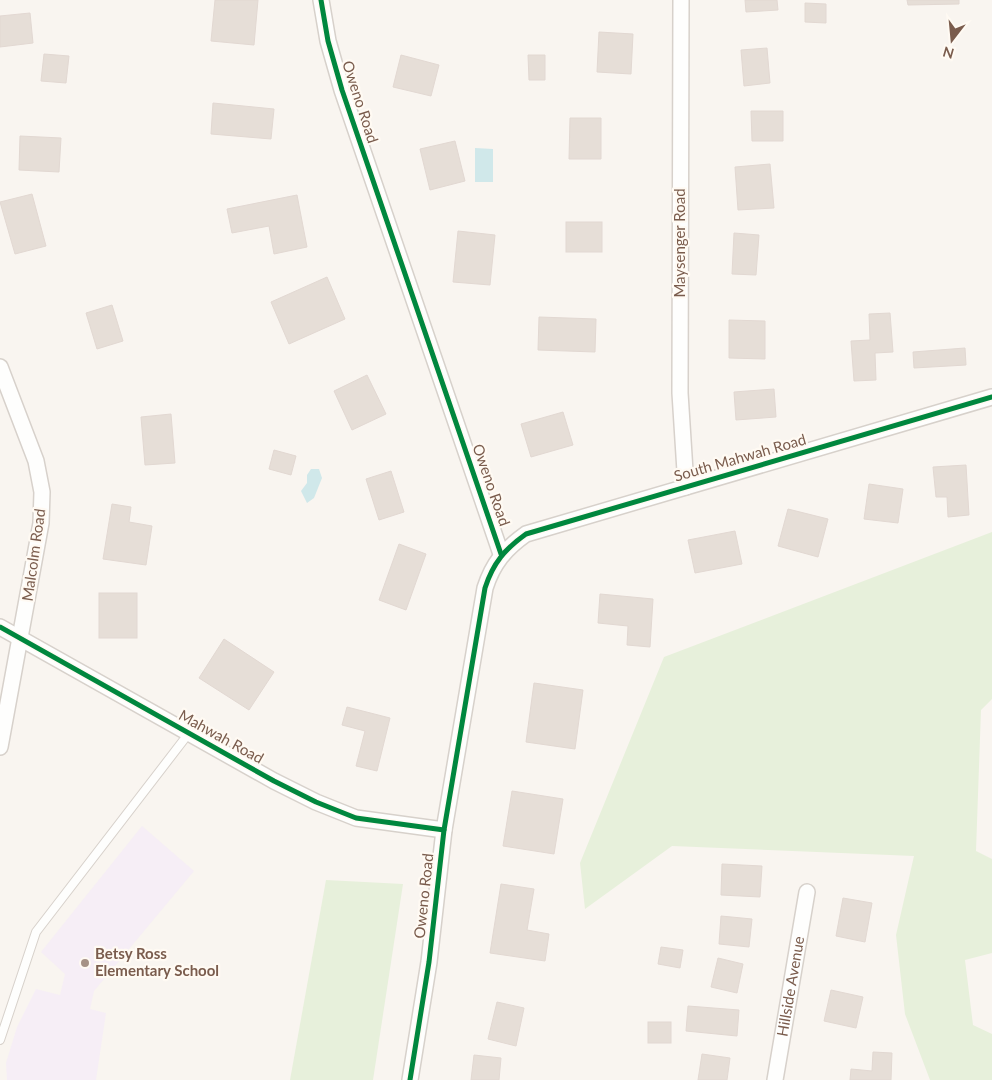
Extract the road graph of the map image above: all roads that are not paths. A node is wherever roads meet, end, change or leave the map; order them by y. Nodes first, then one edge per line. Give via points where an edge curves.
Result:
1 (321, 0) edge
2 (681, 0) edge
3 (0, 367) edge
4 (992, 397) edge
5 (686, 487) junction
6 (501, 554) junction
7 (0, 627) edge
8 (21, 638) junction
9 (189, 733) junction
10 (0, 747) edge
11 (444, 830) junction
12 (807, 892) dead end
13 (0, 1040) edge
14 (410, 1080) edge
15 (775, 1080) edge

1 - 6 street, Oweno Road via 342,90
2 - 5 street, Maysenger Road via 680,393
3 - 8 street, Malcolm Road via 36,461 42,492 41,523
4 - 5 street, South Mahwah Road
5 - 6 street, South Mahwah Road via 526,534
6 - 11 street, Oweno Road via 485,588
7 - 8 street, Mahwah Road
8 - 9 street, Mahwah Road
8 - 10 street, Malcolm Road
9 - 11 street, Mahwah Road via 274,781 348,815
9 - 13 lane via 36,932
11 - 14 street, Oweno Road via 429,962
12 - 15 street, Hillside Avenue

